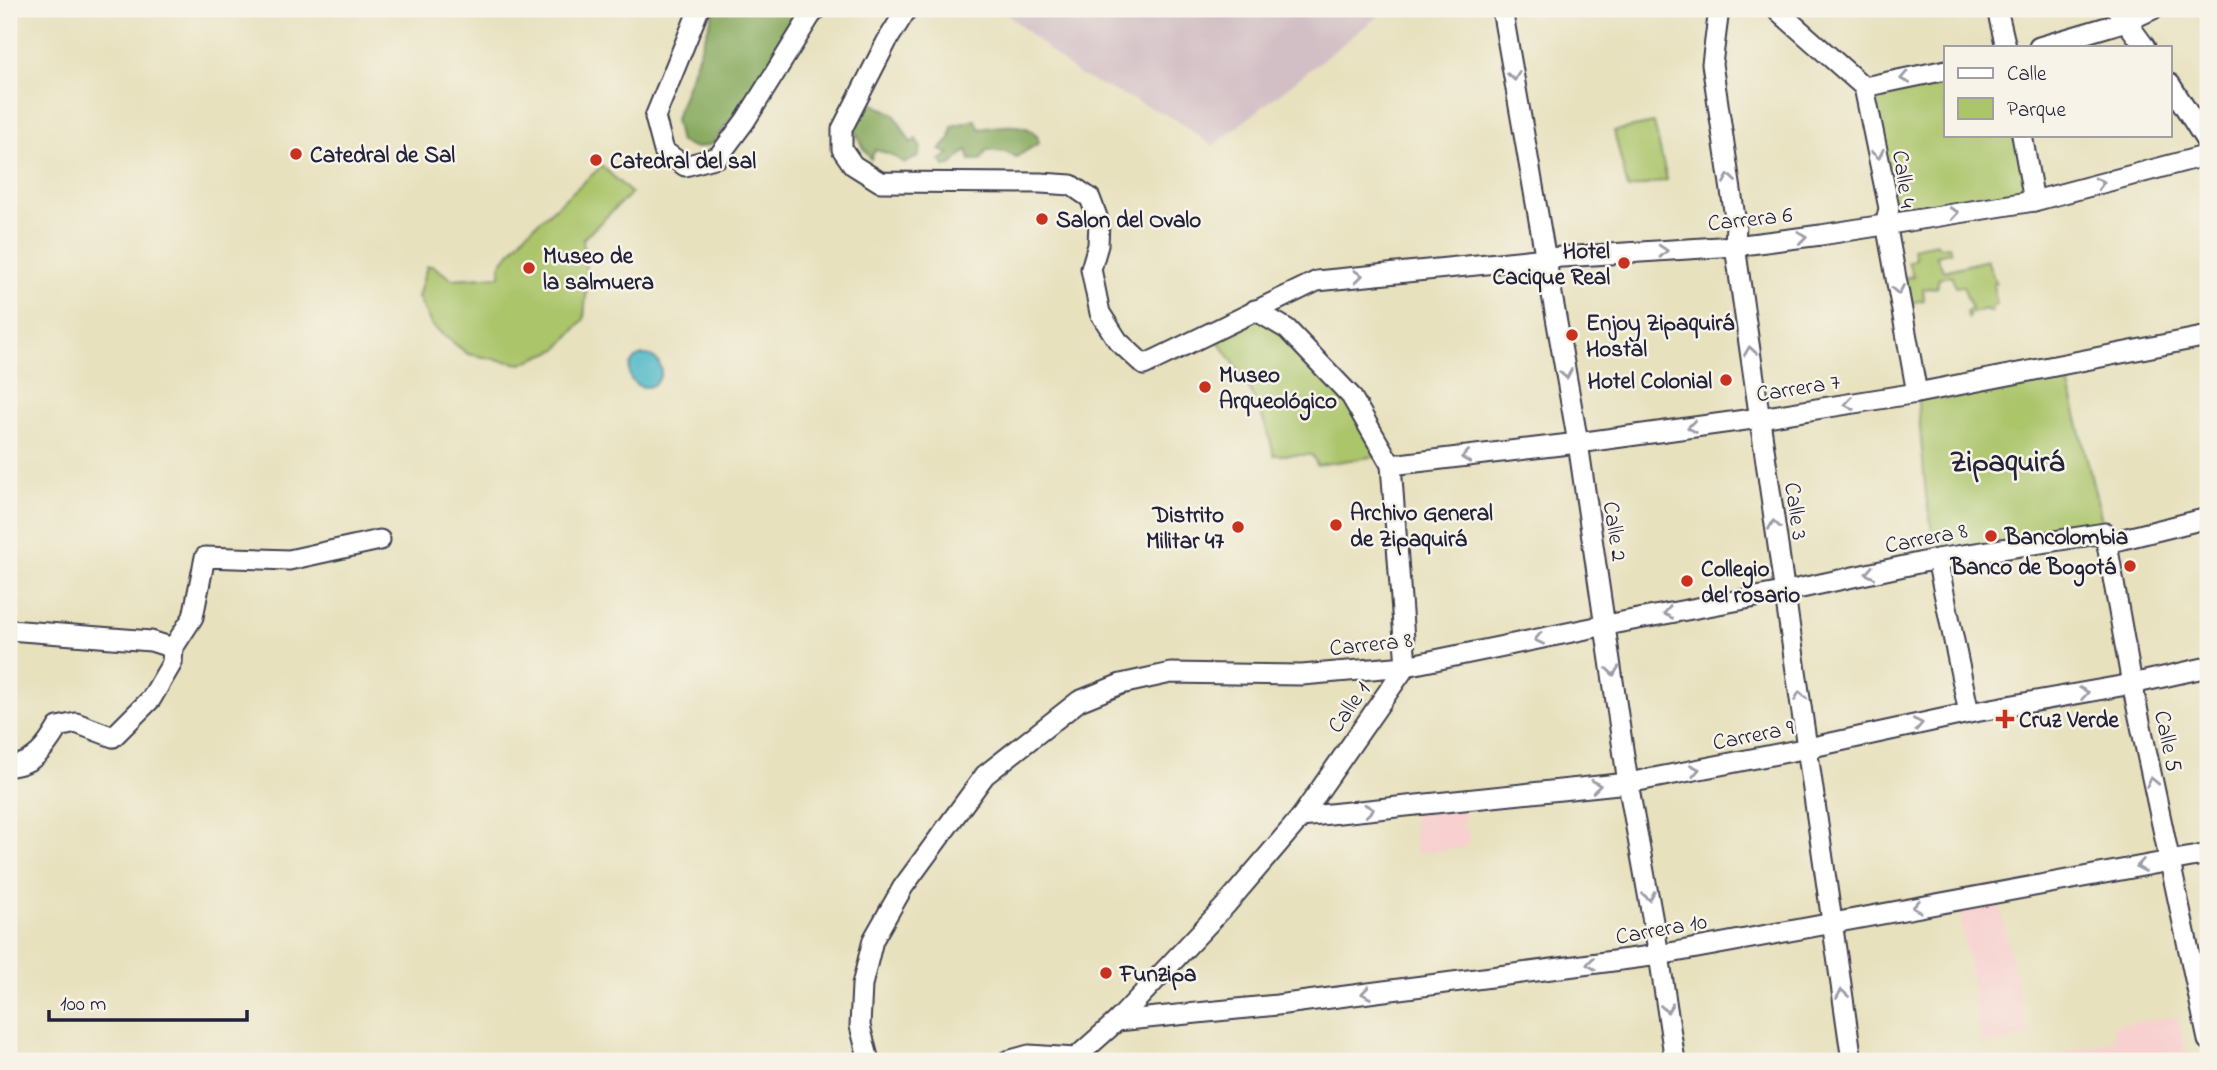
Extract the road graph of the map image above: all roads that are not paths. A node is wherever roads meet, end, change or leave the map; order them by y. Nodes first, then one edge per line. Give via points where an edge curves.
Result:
1 (699, 9) edge
2 (817, 9) edge
3 (907, 9) edge
4 (1502, 9) edge
5 (1719, 9) edge
6 (1776, 9) edge
7 (1997, 9) edge
8 (2153, 9) edge
9 (2122, 15) edge
10 (2006, 46) edge
11 (2042, 46) edge
12 (2144, 46) edge
13 (1944, 70) edge
14 (1864, 87) junction
15 (2172, 87) edge
16 (2022, 136) edge
17 (2208, 144) edge
18 (2208, 155) edge
19 (2034, 201) junction
20 (1886, 223) junction
21 (1735, 246) junction
22 (1546, 258) junction
23 (1293, 293) junction
24 (1255, 310) junction
25 (1287, 329) junction
26 (2208, 336) edge
27 (1917, 393) junction
28 (1759, 418) junction
29 (1578, 443) junction
30 (1391, 465) junction
31 (2208, 518) edge
32 (2106, 538) junction
33 (380, 540) dead end
34 (1937, 559) junction
35 (1783, 592) junction
36 (1606, 625) junction
37 (9, 630) edge
38 (173, 648) junction
39 (1406, 666) junction
40 (2208, 667) edge
41 (2132, 684) junction
42 (1969, 713) junction
43 (1808, 748) junction
44 (9, 766) edge
45 (1628, 783) junction
46 (1301, 817) junction
47 (2208, 854) edge
48 (2168, 861) junction
49 (1831, 923) junction
50 (1659, 955) junction
51 (2202, 985) edge
52 (1115, 1024) junction
53 (2208, 1040) edge
54 (1078, 1060) edge
55 (869, 1061) edge
56 (1007, 1061) edge
57 (1675, 1061) edge
58 (1852, 1061) edge

1 - 2 street via 655,117 664,151 685,166 718,157
3 - 24 street, Carrera 6 via 842,129 842,149 853,165 880,182 1071,185 1090,198 1099,222 1091,269 1100,313 1118,341 1144,365
4 -> 22 street, Calle 2
21 -> 5 street, Calle 3 via 1736,224 1712,64
6 - 14 street
7 - 10 street
8 - 9 street
9 - 11 street
9 - 12 street
13 -> 14 street
14 -> 20 street, Calle 4 via 1889,208
15 - 17 street
16 - 19 street
19 -> 18 street, Carrera 6
20 -> 19 street, Carrera 6
21 -> 20 street, Carrera 6
20 -> 27 street, Calle 4
22 -> 21 street, Carrera 6
28 -> 21 street, Calle 3
23 -> 22 street, Carrera 6 via 1317,281
22 -> 29 street, Calle 2
23 - 24 street, Carrera 6
23 - 25 street
24 - 25 street
25 - 30 street via 1351,396
26 - 27 street, Carrera 7
27 -> 28 street, Carrera 7
28 -> 29 street, Carrera 7
35 -> 28 street, Calle 3
29 -> 30 street, Carrera 7
29 - 36 street, Calle 2
30 - 39 street
31 - 32 street, Carrera 8
32 - 34 street, Carrera 8
32 - 41 street, Calle 5
33 - 38 street via 289,560 205,557 193,617
34 -> 35 street, Carrera 8
34 - 42 street
35 -> 36 street, Carrera 8
43 -> 35 street, Calle 3
36 -> 39 street, Carrera 8
36 -> 45 street, Calle 2
37 - 38 street via 151,641
38 - 44 street via 172,663 151,699 113,737 76,723 58,727 44,751
39 - 46 street, Calle 1
39 - 55 street, Carrera 8 via 1302,676 1171,673 1121,684 1079,701 985,775 903,887 873,940 862,985 860,1026
40 - 41 street, Carrera 9
42 -> 41 street, Carrera 9
48 -> 41 street, Calle 5
43 -> 42 street, Carrera 9
45 -> 43 street, Carrera 9
43 - 49 street, Calle 3
46 -> 45 street, Carrera 9
45 -> 50 street, Calle 2
46 - 52 street, Calle 1
47 - 48 street, Carrera 10
48 -> 49 street, Carrera 10
48 - 51 street, Calle 5
49 - 50 street, Carrera 10
58 -> 49 street, Calle 3
50 -> 52 street, Carrera 10
50 -> 57 street, Calle 2
51 - 53 street, Calle 5
52 - 54 street, Calle 1
54 - 56 street via 1029,1055

